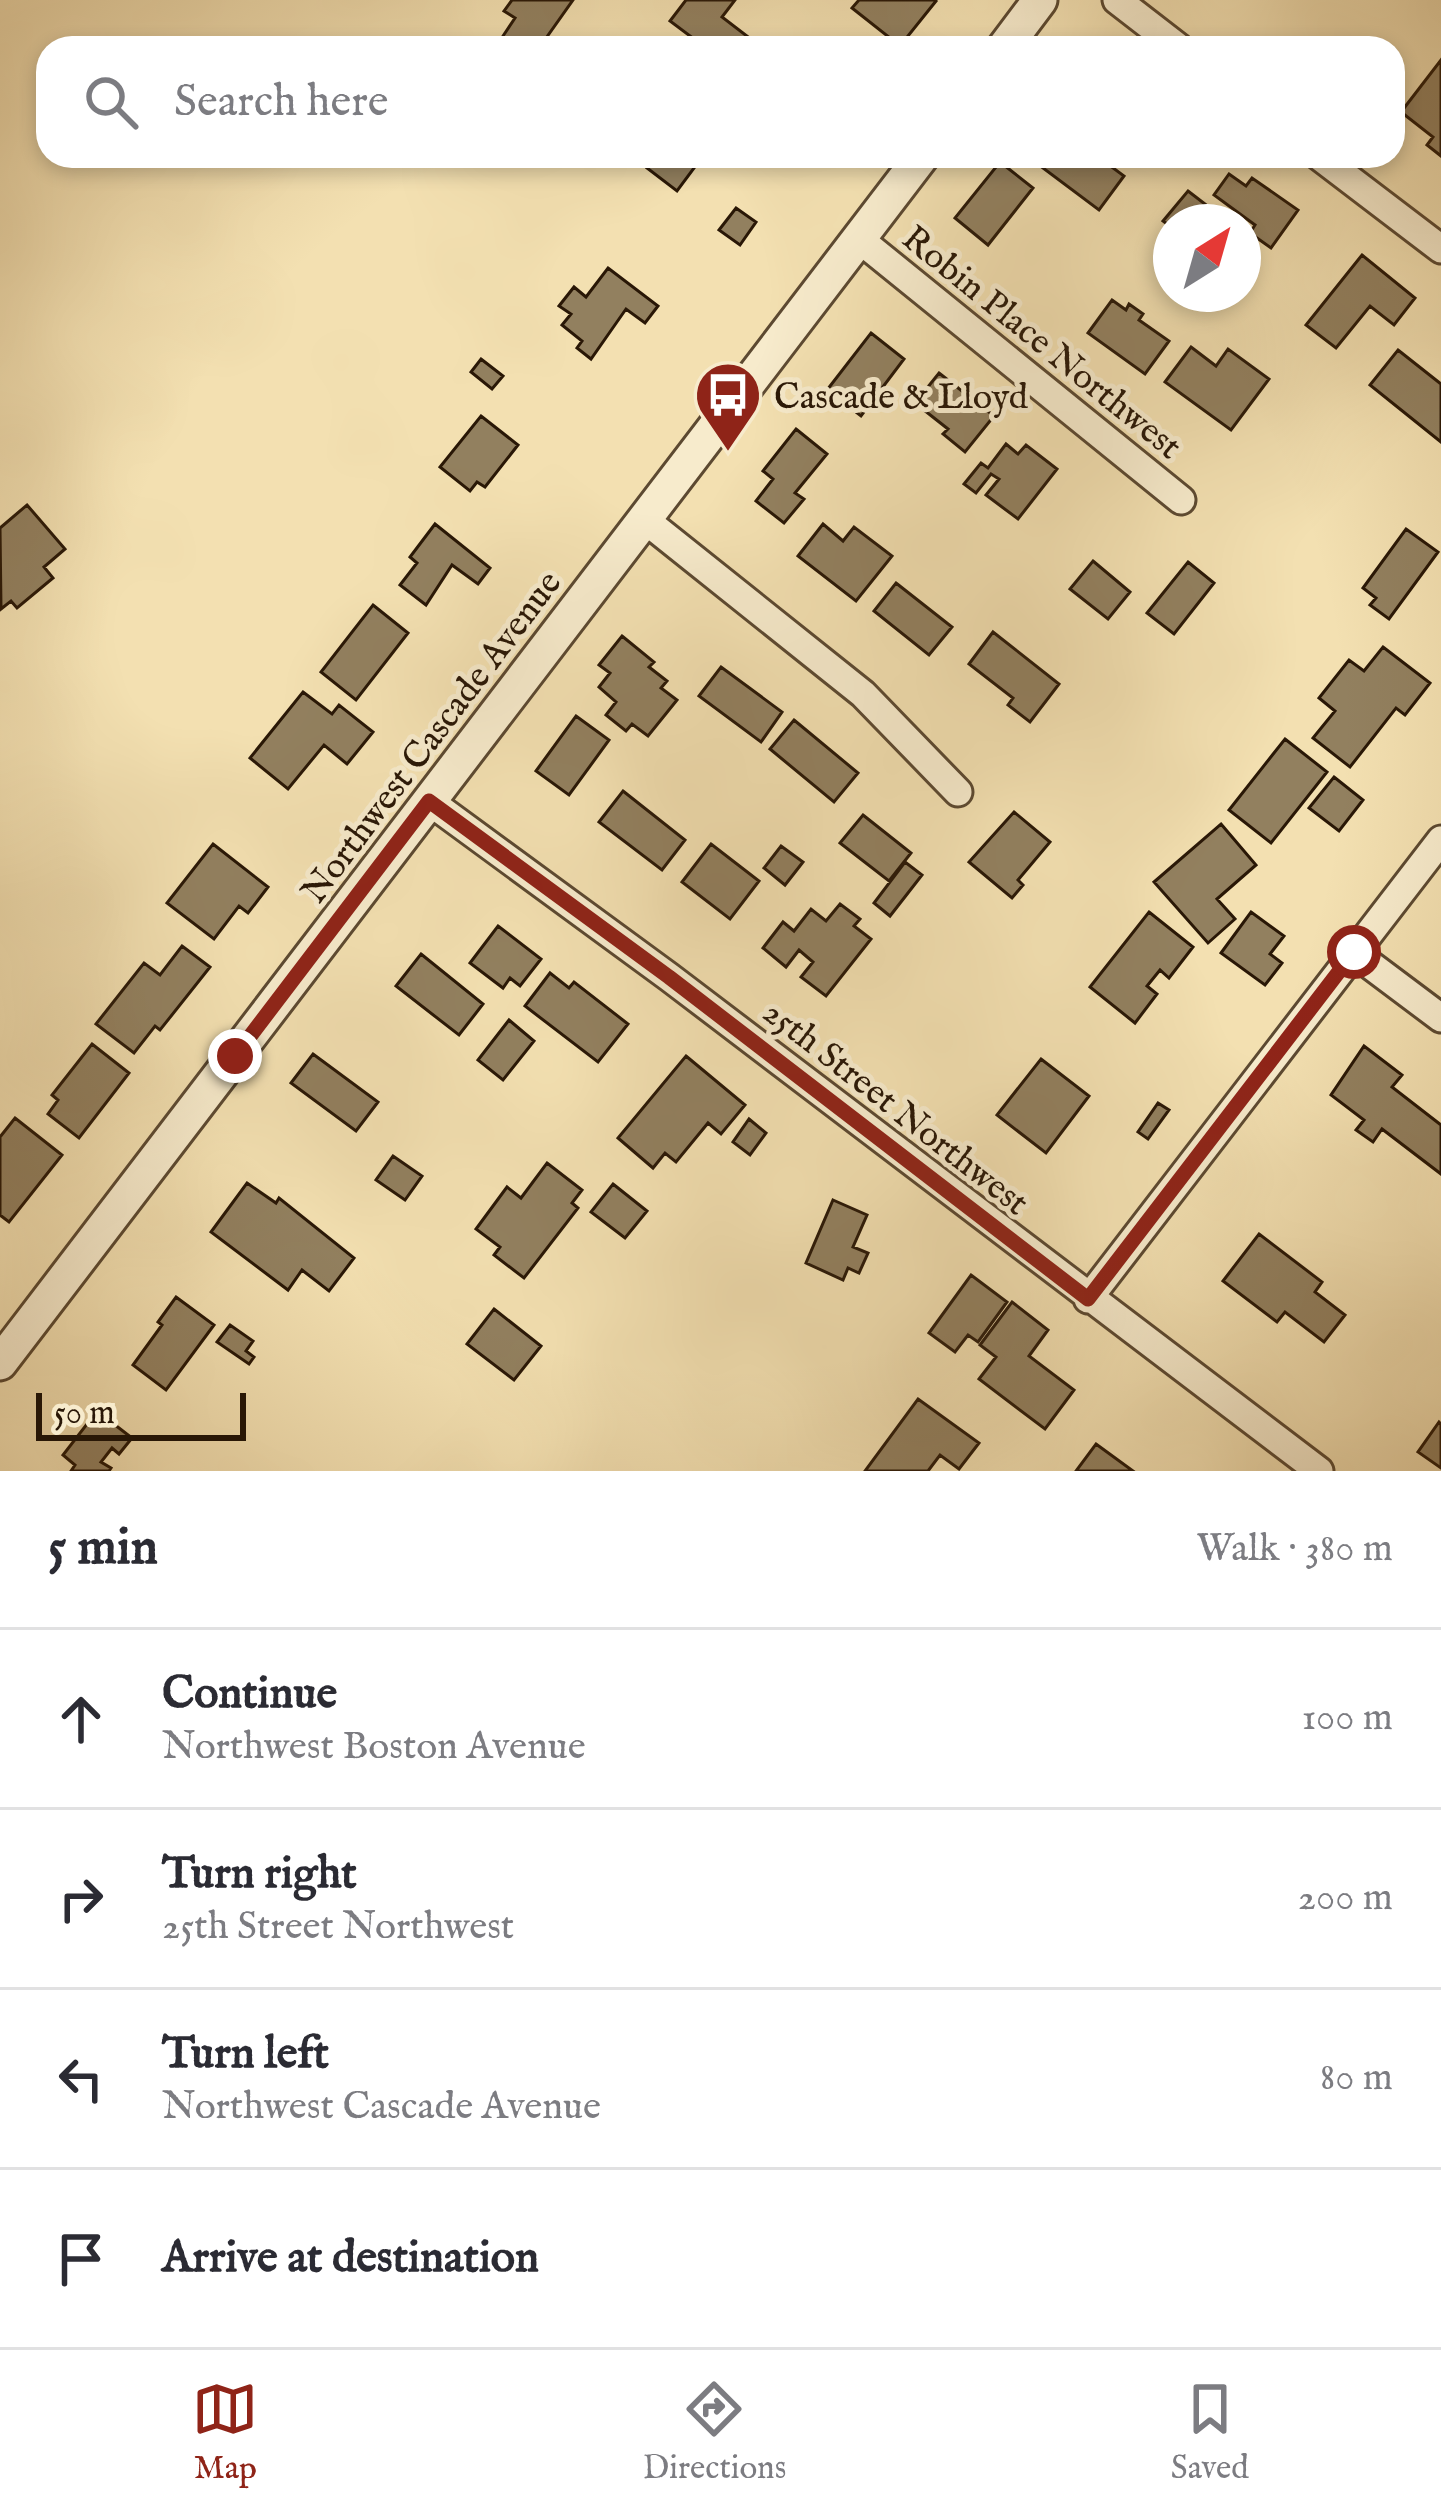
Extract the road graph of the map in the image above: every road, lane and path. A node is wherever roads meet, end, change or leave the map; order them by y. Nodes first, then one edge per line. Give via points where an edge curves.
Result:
1 (1040, 0) edge
2 (1117, 0) edge
3 (1013, 36) edge
4 (1164, 36) edge
5 (913, 168) edge
6 (1335, 168) edge
7 (859, 239) junction
8 (1441, 249) edge
9 (1180, 500) dead end
10 (644, 519) junction
11 (958, 792) dead end
12 (429, 801) junction
13 (1441, 839) edge
14 (1354, 952) junction
15 (1441, 1018) edge
16 (1088, 1299) junction
17 (0, 1363) edge
18 (1319, 1471) edge

1 - 3 street
2 - 4 street
5 - 7 street, Northwest Cascade Avenue
6 - 8 street
7 - 9 street, Robin Place Northwest
7 - 10 street, Northwest Cascade Avenue
10 - 11 street via 863,694
10 - 12 street, Northwest Cascade Avenue
12 - 16 street, 25th Street Northwest
12 - 17 street, Northwest Cascade Avenue
13 - 14 street
14 - 15 street
14 - 16 street
16 - 18 street, 25th Street Northwest

